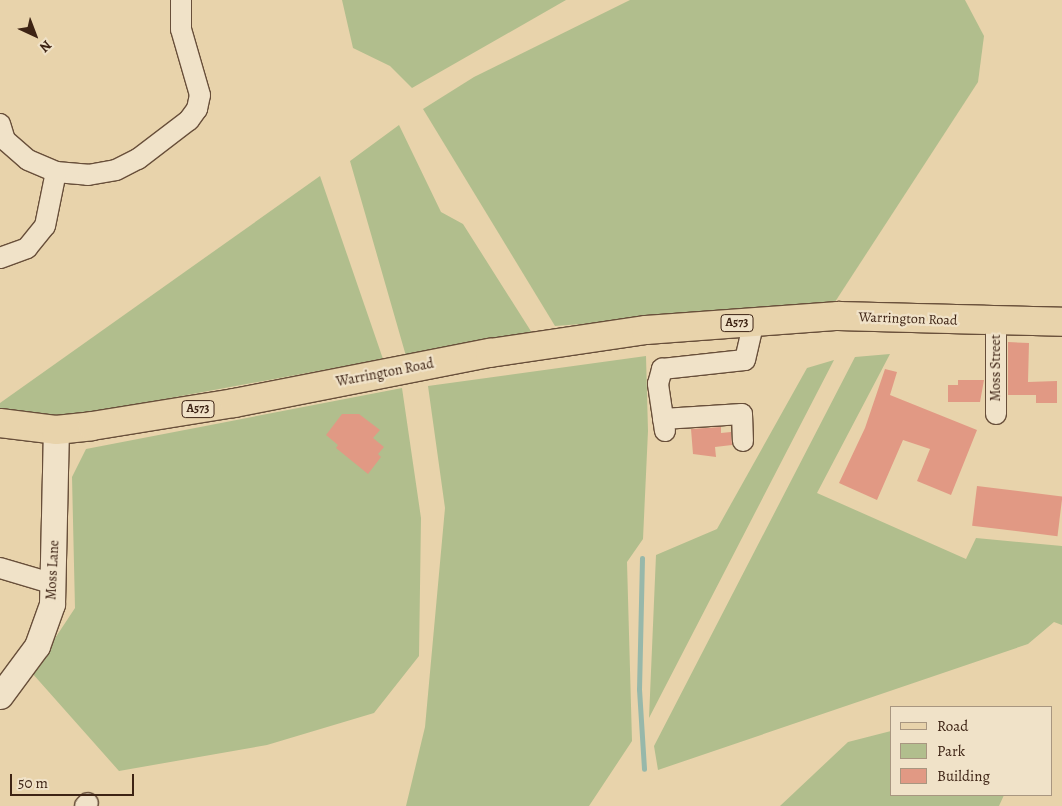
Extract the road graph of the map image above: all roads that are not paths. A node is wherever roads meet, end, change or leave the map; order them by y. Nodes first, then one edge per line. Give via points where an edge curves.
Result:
1 (181, 0) edge
2 (0, 124) edge
3 (56, 172) junction
4 (0, 258) edge
5 (754, 321) junction
6 (996, 322) junction
7 (1062, 322) edge
8 (996, 414) dead end
9 (8, 425) edge
10 (56, 430) junction
11 (743, 440) dead end
12 (0, 568) edge
13 (54, 584) junction
14 (0, 696) edge

1 - 3 street via 181,29 200,95 193,114 138,159 116,170 88,175
2 - 3 street via 5,140 28,160
3 - 4 street via 45,226 27,248
5 - 6 main road, Warrington Road / A573 via 838,316
5 - 10 main road, Warrington Road / A573 via 646,330 415,367 234,403
5 - 11 street via 745,360 662,369 658,384 664,425 742,414
6 - 7 main road, Warrington Road / A573
6 - 8 street, Moss Street
9 - 10 main road, Warrington Road / A573
10 - 13 street, Moss Lane
12 - 13 street
13 - 14 street, Moss Lane via 46,626 37,646

